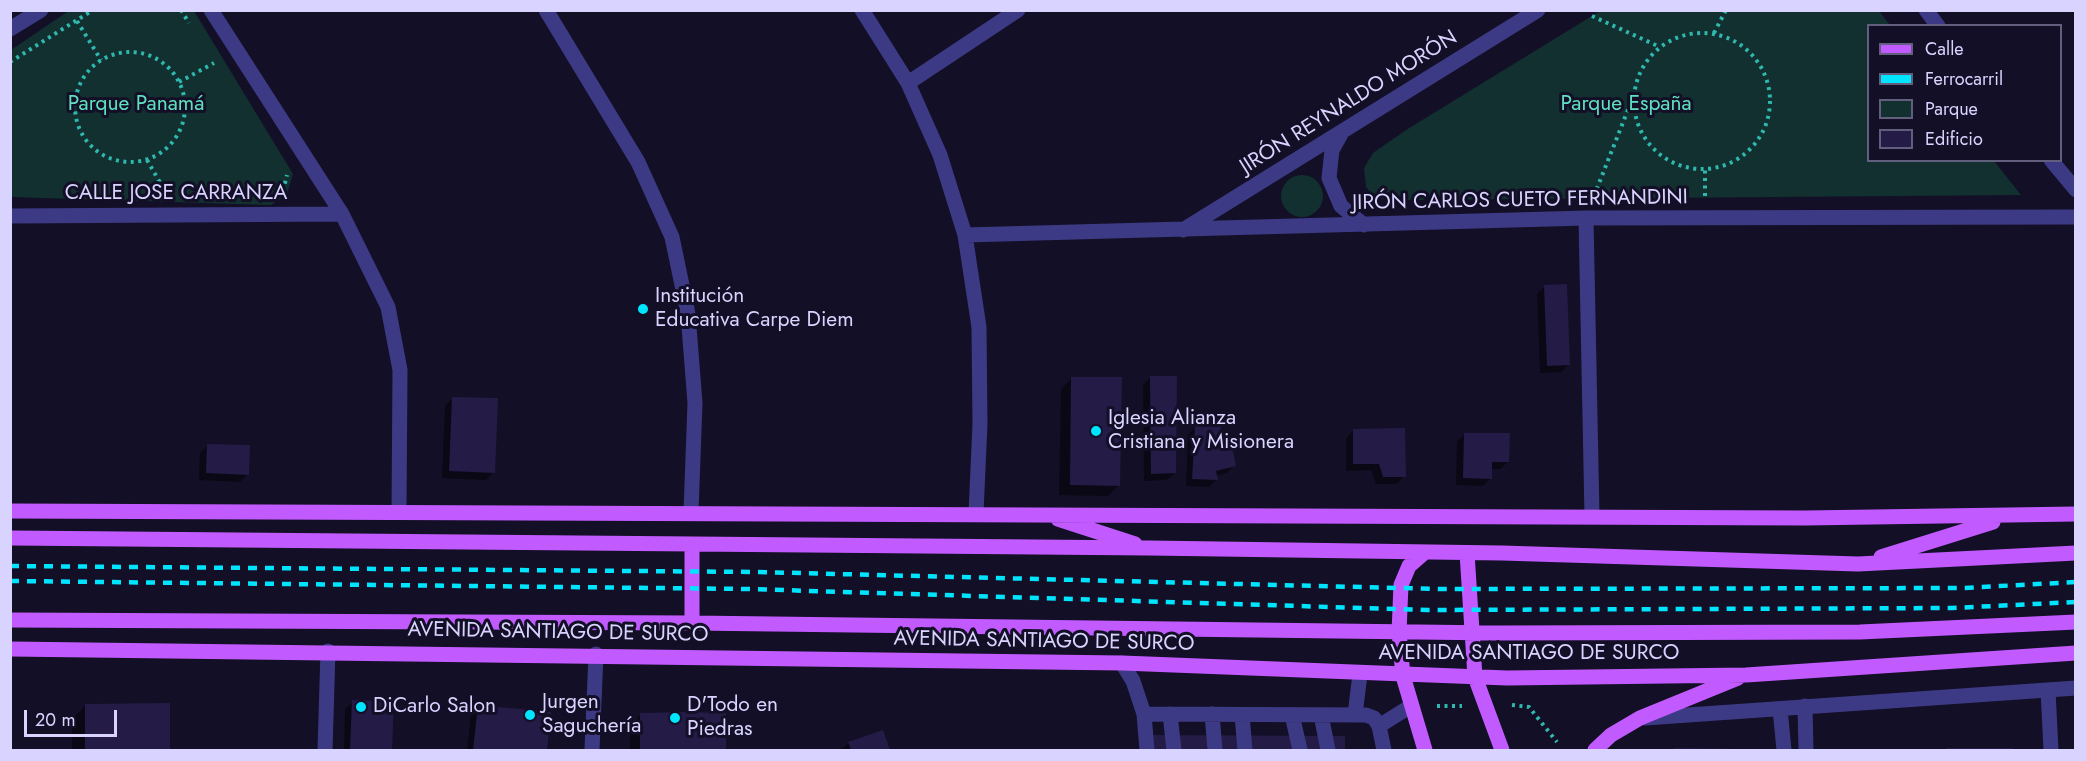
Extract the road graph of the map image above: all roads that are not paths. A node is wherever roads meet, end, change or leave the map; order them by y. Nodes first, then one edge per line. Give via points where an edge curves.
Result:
1 (41, 10) edge
2 (210, 10) edge
3 (546, 10) edge
4 (862, 10) edge
5 (1018, 10) edge
6 (1538, 10) edge
7 (1926, 10) edge
8 (1518, 16) edge
9 (1936, 24) edge
10 (10, 29) edge
11 (908, 83) junction
12 (1343, 132) junction
13 (2053, 162) edge
14 (2076, 190) edge
15 (342, 214) junction
16 (10, 216) edge
17 (1586, 218) junction
18 (2076, 218) edge
19 (1364, 225) junction
20 (1183, 231) junction
21 (965, 235) junction
22 (10, 511) edge
23 (399, 512) junction
24 (691, 512) junction
25 (976, 513) junction
26 (1043, 514) junction
27 (2076, 514) edge
28 (1592, 516) junction
29 (2010, 516) junction
30 (10, 538) edge
31 (692, 545) junction
32 (1149, 548) junction
33 (1425, 552) junction
34 (1467, 553) junction
35 (2076, 553) edge
36 (1858, 564) junction
37 (10, 620) edge
38 (2076, 622) edge
39 (692, 623) junction
40 (1399, 632) junction
41 (1470, 632) junction
42 (10, 649) edge
43 (328, 651) junction
44 (2076, 653) edge
45 (596, 654) junction
46 (1122, 663) junction
47 (1360, 674) junction
48 (1746, 675) junction
49 (1404, 676) junction
50 (1475, 677) junction
51 (2076, 688) edge
52 (2048, 690) junction
53 (1411, 706) junction
54 (1805, 706) junction
55 (1780, 710) junction
56 (1144, 714) junction
57 (1170, 714) junction
58 (1212, 714) junction
59 (1242, 715) junction
60 (1292, 715) junction
61 (1321, 715) junction
62 (1355, 715) junction
63 (1640, 718) junction
64 (1379, 726) junction
65 (325, 750) edge
66 (592, 750) edge
67 (1147, 750) edge
68 (1174, 750) edge
69 (1215, 750) edge
70 (1245, 750) edge
71 (1300, 750) edge
72 (1328, 750) edge
73 (1384, 750) edge
74 (1425, 750) edge
75 (1502, 750) edge
76 (1595, 750) edge
77 (1784, 750) edge
78 (1806, 750) edge
79 (2051, 750) edge

1 - 10 street
2 - 15 street
3 - 24 street via 638,162 672,237 688,314 694,392
4 - 11 street
5 - 11 street
6 - 8 street, JIRÓN REYNALDO MORÓN
7 - 9 street
8 - 12 street, JIRÓN REYNALDO MORÓN
11 - 21 street via 940,155
12 - 19 street via 1332,150 1329,178 1341,206
12 - 20 street, JIRÓN REYNALDO MORÓN
13 - 14 street
15 - 16 street, CALLE JOSE CARRANZA
15 - 23 street via 388,307 400,370
17 - 18 street, JIRÓN CARLOS CUETO FERNANDINI
17 - 19 street, JIRÓN CARLOS CUETO FERNANDINI
17 - 28 street
19 - 20 street, JIRÓN CARLOS CUETO FERNANDINI
20 - 21 street, JIRÓN CARLOS CUETO FERNANDINI
21 - 25 street via 979,327
22 - 23 main road
23 - 24 main road
24 - 25 main road
25 - 26 main road
26 - 28 main road
26 - 32 main road
27 - 29 main road
28 - 29 main road
29 - 36 main road
30 - 31 main road
31 - 32 main road
31 - 39 main road
32 - 33 main road
33 - 34 main road
33 - 40 main road via 1409,566 1401,585
34 - 36 main road
34 - 41 main road
35 - 36 main road
37 - 39 main road, AVENIDA SANTIAGO DE SURCO
38 - 41 main road, AVENIDA SANTIAGO DE SURCO via 1860,632
39 - 40 main road, AVENIDA SANTIAGO DE SURCO
40 - 41 main road, AVENIDA SANTIAGO DE SURCO
40 - 49 main road
41 - 50 main road
42 - 43 main road, AVENIDA SANTIAGO DE SURCO
43 - 45 main road, AVENIDA SANTIAGO DE SURCO
43 - 65 street
44 - 48 main road, AVENIDA SANTIAGO DE SURCO
45 - 46 main road, AVENIDA SANTIAGO DE SURCO
45 - 66 street
46 - 47 main road, AVENIDA SANTIAGO DE SURCO
46 - 56 street
47 - 49 main road, AVENIDA SANTIAGO DE SURCO
47 - 62 street
48 - 50 main road, AVENIDA SANTIAGO DE SURCO
48 - 63 main road
49 - 50 main road, AVENIDA SANTIAGO DE SURCO
49 - 53 main road
50 - 75 main road
51 - 52 street
52 - 54 street
52 - 79 street
53 - 64 street
53 - 74 main road
54 - 55 street
54 - 78 street
55 - 63 street
55 - 77 street
56 - 57 street
56 - 67 street
57 - 58 street
57 - 68 street
58 - 59 street
58 - 69 street
59 - 60 street
59 - 70 street
60 - 61 street
60 - 71 street
61 - 62 street
61 - 72 street
62 - 64 street via 1374,718
63 - 76 main road
64 - 73 street

